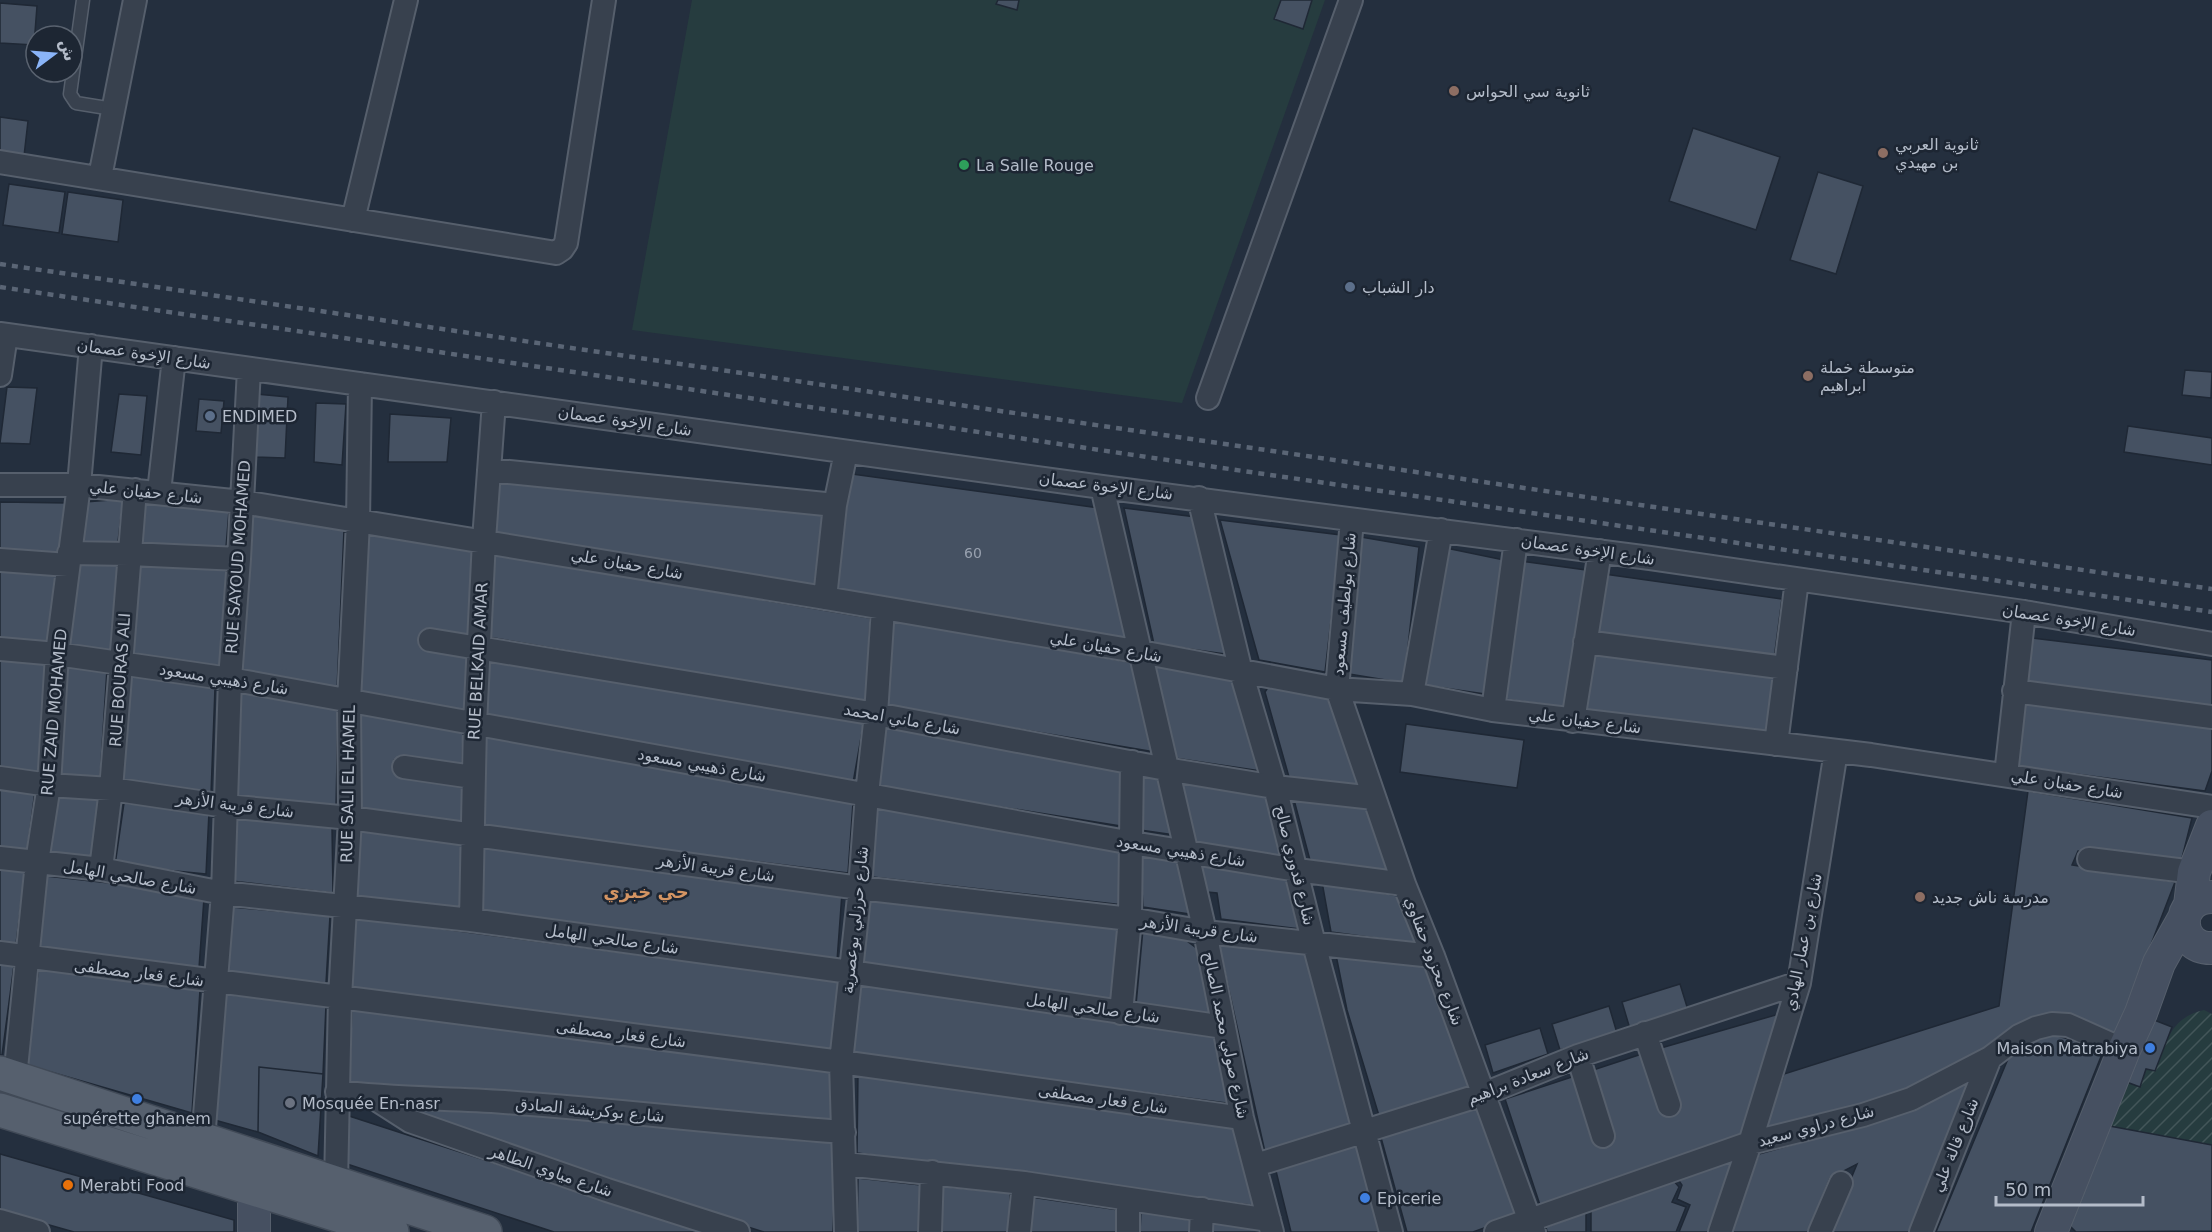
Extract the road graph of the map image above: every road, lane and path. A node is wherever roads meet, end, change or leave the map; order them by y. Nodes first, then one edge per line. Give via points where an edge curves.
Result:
1 (83, 0) edge
2 (135, 0) edge
3 (406, 0) edge
4 (604, 0) edge
5 (1351, 0) edge
6 (113, 108) junction
7 (0, 162) edge
8 (100, 177) junction
9 (353, 220) junction
10 (3, 335) edge
11 (91, 346) junction
12 (174, 358) junction
13 (249, 369) junction
14 (0, 375) edge
15 (360, 384) junction
16 (1208, 398) dead end
17 (494, 402) junction
18 (846, 452) junction
19 (489, 470) junction
20 (0, 485) edge
21 (79, 485) junction
22 (1102, 487) junction
23 (135, 489) junction
24 (159, 492) junction
25 (1198, 498) junction
26 (242, 502) junction
27 (835, 506) junction
28 (1352, 520) junction
29 (358, 522) junction
30 (1441, 530) junction
31 (484, 540) junction
32 (1516, 540) junction
33 (1600, 551) junction
34 (130, 554) junction
35 (68, 559) junction
36 (239, 559) junction
37 (0, 560) edge
38 (1797, 580) junction
39 (825, 598) junction
40 (883, 608) junction
41 (2024, 612) junction
42 (430, 640) dead end
43 (1585, 642) junction
44 (2212, 644) edge
45 (479, 647) junction
46 (0, 649) edge
47 (1141, 652) junction
48 (57, 654) junction
49 (120, 663) junction
50 (1786, 668) junction
51 (1241, 672) junction
52 (230, 679) junction
53 (1337, 689) junction
54 (2014, 691) junction
55 (1412, 694) junction
56 (349, 701) junction
57 (1493, 710) junction
58 (876, 714) junction
59 (2212, 717) edge
60 (1573, 721) junction
61 (475, 724) junction
62 (1776, 744) junction
63 (1836, 751) junction
64 (1132, 762) junction
65 (404, 767) dead end
66 (1166, 769) junction
67 (2006, 775) junction
68 (473, 777) junction
69 (0, 778) edge
70 (49, 785) junction
71 (1275, 787) junction
72 (111, 789) junction
73 (867, 794) junction
74 (1374, 798) junction
75 (226, 806) junction
76 (2212, 807) edge
77 (350, 818) junction
78 (2212, 826) edge
79 (472, 835) junction
80 (1132, 843) junction
81 (1187, 852) junction
82 (0, 858) edge
83 (2089, 859) dead end
84 (37, 862) junction
85 (101, 869) junction
86 (1297, 870) junction
87 (2194, 872) junction
88 (1404, 884) junction
89 (860, 888) junction
90 (223, 892) junction
91 (345, 908) junction
92 (1130, 919) junction
93 (471, 920) junction
94 (1205, 932) junction
95 (2200, 932) edge
96 (1314, 944) junction
97 (0, 953) edge
98 (1433, 956) junction
99 (27, 958) junction
100 (850, 972) junction
101 (217, 982) junction
102 (1799, 983) junction
103 (339, 998) junction
104 (1121, 1013) junction
105 (1224, 1027) junction
106 (1645, 1033) junction
107 (2124, 1050) junction
108 (1578, 1056) junction
109 (1990, 1058) junction
110 (841, 1062) junction
111 (8, 1076) edge
112 (337, 1092) junction
113 (1484, 1094) junction
114 (371, 1096) junction
115 (1670, 1105) dead end
116 (0, 1110) edge
117 (1242, 1118) junction
118 (1364, 1130) junction
119 (844, 1132) junction
120 (1603, 1136) dead end
121 (203, 1140) junction
122 (1750, 1143) junction
123 (261, 1158) junction
124 (845, 1164) junction
125 (1256, 1165) junction
126 (932, 1172) junction
127 (1024, 1183) junction
128 (1841, 1183) dead end
129 (336, 1184) junction
130 (254, 1189) junction
131 (1128, 1199) junction
132 (1202, 1209) junction
133 (0, 1221) edge
134 (1271, 1226) edge
135 (1532, 1226) edge
136 (38, 1232) edge
137 (254, 1232) edge
138 (392, 1232) edge
139 (485, 1232) edge
140 (738, 1232) edge
141 (846, 1232) edge
142 (930, 1232) edge
143 (1019, 1232) edge
144 (1128, 1232) edge
145 (1202, 1232) edge
146 (1391, 1232) edge
147 (1496, 1232) edge
148 (1720, 1232) edge
149 (1820, 1232) edge
150 (1921, 1232) edge
151 (2051, 1232) edge

1 - 6 lane via 70,94 76,103
2 - 6 street
3 - 9 street
4 - 9 street via 562,249 556,253
5 - 16 street
6 - 8 street
7 - 8 street
8 - 9 street
10 - 11 street, شارع الإخوة عصمان
10 - 14 street
11 - 12 street, شارع الإخوة عصمان
11 - 21 street, RUE ZAID MOHAMED
12 - 13 street, شارع الإخوة عصمان
12 - 24 street
13 - 15 street, شارع الإخوة عصمان
13 - 26 street, RUE SAYOUD MOHAMED
15 - 17 street, شارع الإخوة عصمان
15 - 29 street, RUE SALI EL HAMEL
17 - 18 street, شارع الإخوة عصمان
17 - 19 street, RUE BELKAID AMAR
18 - 22 street, شارع الإخوة عصمان
18 - 27 street
19 - 27 street
19 - 31 street, RUE BELKAID AMAR
20 - 21 street, شارع حفيان علي
21 - 23 street, شارع حفيان علي
21 - 35 street, RUE ZAID MOHAMED
22 - 25 street, شارع الإخوة عصمان
22 - 47 street, شارع صولي محمد الصالح
23 - 24 street, شارع حفيان علي
23 - 34 street, RUE BOURAS ALI
24 - 26 street, شارع حفيان علي
25 - 28 street, شارع الإخوة عصمان
25 - 51 street, شارع قدوري صالح
26 - 29 street, شارع حفيان علي
26 - 36 street, RUE SAYOUD MOHAMED
27 - 39 street
28 - 30 street, شارع الإخوة عصمان
28 - 53 street, شارع بولطيف مسعود
29 - 31 street, شارع حفيان علي
29 - 56 street, RUE SALI EL HAMEL
30 - 32 street, شارع الإخوة عصمان
30 - 55 street
31 - 39 street, شارع حفيان علي
31 - 45 street, RUE BELKAID AMAR
32 - 33 street, شارع الإخوة عصمان
32 - 57 street
33 - 38 street, شارع الإخوة عصمان
33 - 43 street
34 - 35 street
34 - 36 street
34 - 49 street, RUE BOURAS ALI
35 - 37 street
35 - 48 street, RUE ZAID MOHAMED
36 - 52 street, RUE SAYOUD MOHAMED
38 - 41 street, شارع الإخوة عصمان
38 - 50 street
39 - 40 street, شارع حفيان علي
40 - 47 street, شارع حفيان علي
40 - 58 street, شارع حرزلي بوعصرية
41 - 44 street, شارع الإخوة عصمان
41 - 54 street
42 - 45 street, شارع ماني امحمد
43 - 50 street
43 - 60 street
45 - 58 street, شارع ماني امحمد
45 - 61 street, RUE BELKAID AMAR
46 - 48 street, شارع ذهيبي مسعود
47 - 51 street, شارع حفيان علي
47 - 66 street, شارع صولي محمد الصالح
48 - 49 street, شارع ذهيبي مسعود
48 - 70 street, RUE ZAID MOHAMED
49 - 52 street, شارع ذهيبي مسعود
49 - 72 street, RUE BOURAS ALI
50 - 62 street
51 - 53 street, شارع حفيان علي
51 - 71 street, شارع قدوري صالح
52 - 56 street, شارع ذهيبي مسعود
52 - 75 street, RUE SAYOUD MOHAMED
53 - 55 street, شارع حفيان علي
53 - 74 street, شارع محزود حفناوي
54 - 59 street
54 - 67 street
55 - 57 street, شارع حفيان علي
56 - 61 street, شارع ذهيبي مسعود
56 - 77 street, RUE SALI EL HAMEL
57 - 60 street, شارع حفيان علي
58 - 64 street, شارع ماني امحمد
58 - 73 street, شارع حرزلي بوعصرية
60 - 62 street, شارع حفيان علي
61 - 68 street, RUE BELKAID AMAR
61 - 73 street, شارع ذهيبي مسعود
62 - 63 street, شارع حفيان علي
63 - 67 street, شارع حفيان علي
63 - 102 street, شارع بن عمار الهادي
64 - 66 street, شارع ماني امحمد
64 - 80 street
65 - 68 street
66 - 71 street, شارع ماني امحمد
66 - 81 street, شارع صولي محمد الصالح
67 - 76 street, شارع حفيان علي
68 - 79 street, RUE BELKAID AMAR
69 - 70 street, شارع قريبة الأزهر
70 - 72 street, شارع قريبة الأزهر
70 - 84 street, RUE ZAID MOHAMED
71 - 74 street, شارع ماني امحمد
71 - 86 street, شارع قدوري صالح
72 - 75 street, شارع قريبة الأزهر
72 - 85 street, RUE BOURAS ALI
73 - 80 street, شارع ذهيبي مسعود
73 - 89 street, شارع حرزلي بوعصرية
74 - 88 street, شارع محزود حفناوي
75 - 77 street, شارع قريبة الأزهر
75 - 90 street, RUE SAYOUD MOHAMED
77 - 79 street, شارع قريبة الأزهر
77 - 91 street, RUE SALI EL HAMEL
78 - 87 street
79 - 89 street, شارع قريبة الأزهر
79 - 93 street, RUE BELKAID AMAR
80 - 81 street, شارع ذهيبي مسعود
80 - 92 street
81 - 86 street, شارع ذهيبي مسعود
81 - 94 street, شارع صولي محمد الصالح
82 - 84 street, شارع صالحي الهامل
83 - 87 street
84 - 85 street, شارع صالحي الهامل
84 - 99 street, RUE ZAID MOHAMED
85 - 90 street, شارع صالحي الهامل
86 - 88 street, شارع ذهيبي مسعود
86 - 96 street, شارع قدوري صالح
87 - 95 street
88 - 98 street, شارع محزود حفناوي
89 - 92 street, شارع قريبة الأزهر
89 - 100 street, شارع حرزلي بوعصرية
90 - 91 street, شارع صالحي الهامل
90 - 101 street, RUE SAYOUD MOHAMED
91 - 93 street, شارع صالحي الهامل
91 - 103 street, RUE SALI EL HAMEL
92 - 94 street, شارع قريبة الأزهر
92 - 104 street
93 - 100 street, شارع صالحي الهامل
94 - 96 street, شارع قريبة الأزهر
94 - 105 street, شارع صولي محمد الصالح
95 - 107 street via 2158,963
96 - 98 street, شارع قريبة الأزهر
96 - 118 street, شارع قدوري صالح
97 - 99 street, شارع قعار مصطفى
98 - 113 street, شارع محزود حفناوي
99 - 101 street, شارع قعار مصطفى
99 - 111 street, RUE ZAID MOHAMED
100 - 104 street, شارع صالحي الهامل
100 - 110 street, شارع حرزلي بوعصرية
101 - 103 street, شارع قعار مصطفى
101 - 121 street, RUE SAYOUD MOHAMED
102 - 106 street, شارع سعادة براهيم
102 - 122 street, شارع بن عمار الهادي
103 - 110 street, شارع قعار مصطفى
103 - 112 street, RUE SALI EL HAMEL
104 - 105 street, شارع صالحي الهامل
105 - 117 street, شارع صولي محمد الصالح
106 - 108 street, شارع سعادة براهيم
106 - 115 street
107 - 109 street, شارع دراوي سعيد via 2068,1025 2052,1024 2019,1036
107 - 151 street
108 - 113 street, شارع سعادة براهيم
108 - 120 street
109 - 122 street, شارع دراوي سعيد via 1911,1099
109 - 150 street, شارع قالة علي
110 - 117 street, شارع قعار مصطفى
110 - 119 street, شارع حرزلي بوعصرية
111 - 121 main road
112 - 114 street, شارع بوكريشة الصادق
112 - 129 street, RUE SALI EL HAMEL
113 - 118 street, شارع سعادة براهيم
113 - 135 street, شارع محزود حفناوي
114 - 119 street, شارع بوكريشة الصادق via 504,1102
114 - 140 street, شارع مياوي الطاهر via 410,1121
116 - 130 main road
117 - 125 street, شارع صولي محمد الصالح
118 - 125 street, شارع سعادة براهيم
118 - 146 street, شارع قدوري صالح
119 - 124 street, شارع حرزلي بوعصرية
121 - 123 main road
122 - 135 street, شارع دراوي سعيد
122 - 148 street, شارع بن عمار الهادي
123 - 129 main road
123 - 130 street
124 - 126 street
124 - 141 street, شارع حرزلي بوعصرية
125 - 134 street, شارع صولي محمد الصالح
126 - 127 street
126 - 142 street
127 - 131 street
127 - 143 street
128 - 149 street
129 - 139 main road
130 - 137 street
130 - 138 main road
131 - 132 street
131 - 144 street
132 - 134 street
132 - 145 street
133 - 136 street
135 - 147 street, شارع دراوي سعيد

